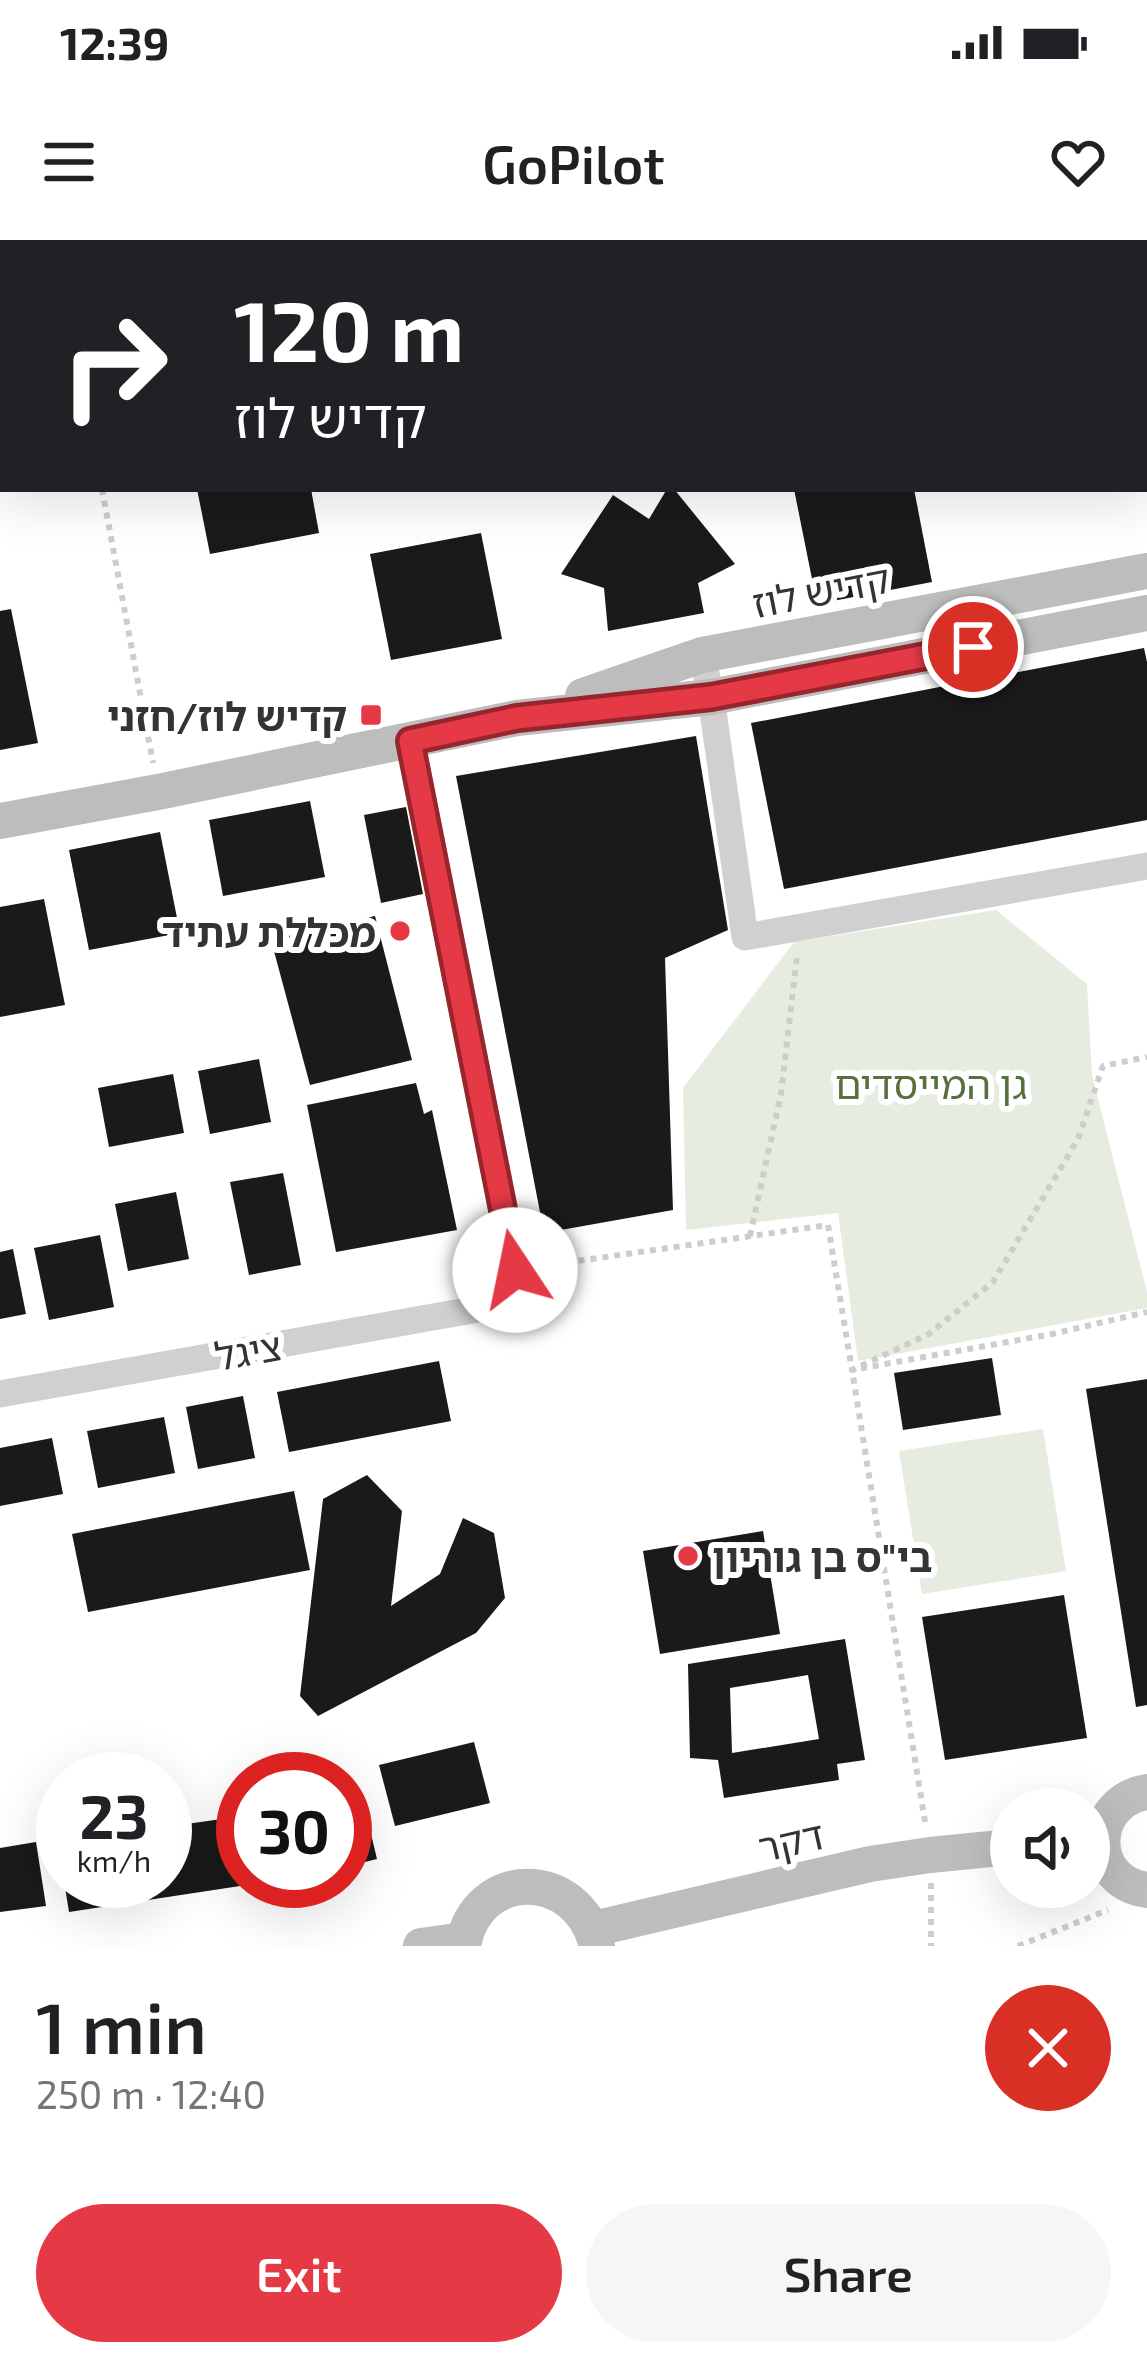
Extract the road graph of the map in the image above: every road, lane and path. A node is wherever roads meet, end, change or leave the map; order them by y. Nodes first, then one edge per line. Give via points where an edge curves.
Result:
1 (104, 492) edge
2 (1147, 571) edge
3 (1147, 614) edge
4 (702, 656) junction
5 (711, 697) junction
6 (517, 718) junction
7 (410, 741) junction
8 (158, 792) junction
9 (0, 821) edge
10 (1147, 866) edge
11 (800, 927) junction
12 (1147, 1057) edge
13 (750, 1237) junction
14 (515, 1270) junction
15 (1147, 1312) edge
16 (852, 1370) junction
17 (0, 1394) edge
18 (1147, 1792) edge
19 (1110, 1814) edge
20 (990, 1849) edge
21 (931, 1855) junction
22 (1110, 1868) edge
23 (1135, 1885) edge
24 (595, 1938) edge
25 (463, 1943) edge
26 (421, 1946) edge
27 (931, 1946) edge
28 (1018, 1946) edge

1 - 8 path
2 - 4 street, קדיש לוז
3 - 5 street, קדיש לוז
4 - 5 street
4 - 6 street, קדיש לוז
5 - 6 street, קדיש לוז
5 - 11 street via 745,937
6 - 7 street, קדיש לוז
7 - 8 street, קדיש לוז
7 - 14 street
8 - 9 street, קדיש לוז
10 - 11 street
11 - 13 path via 781,1094
12 - 16 path via 1103,1066 1078,1139 993,1282 929,1334
13 - 14 path
13 - 16 path via 828,1225
14 - 17 street, ציגל via 495,1306
15 - 16 path
16 - 21 path
18 - 19 street
20 - 21 street, דקר
21 - 24 street, דקר
21 - 27 path
22 - 23 street
23 - 28 path via 1110,1910
24 - 25 street via 566,1896 524,1887 485,1904
25 - 26 street

